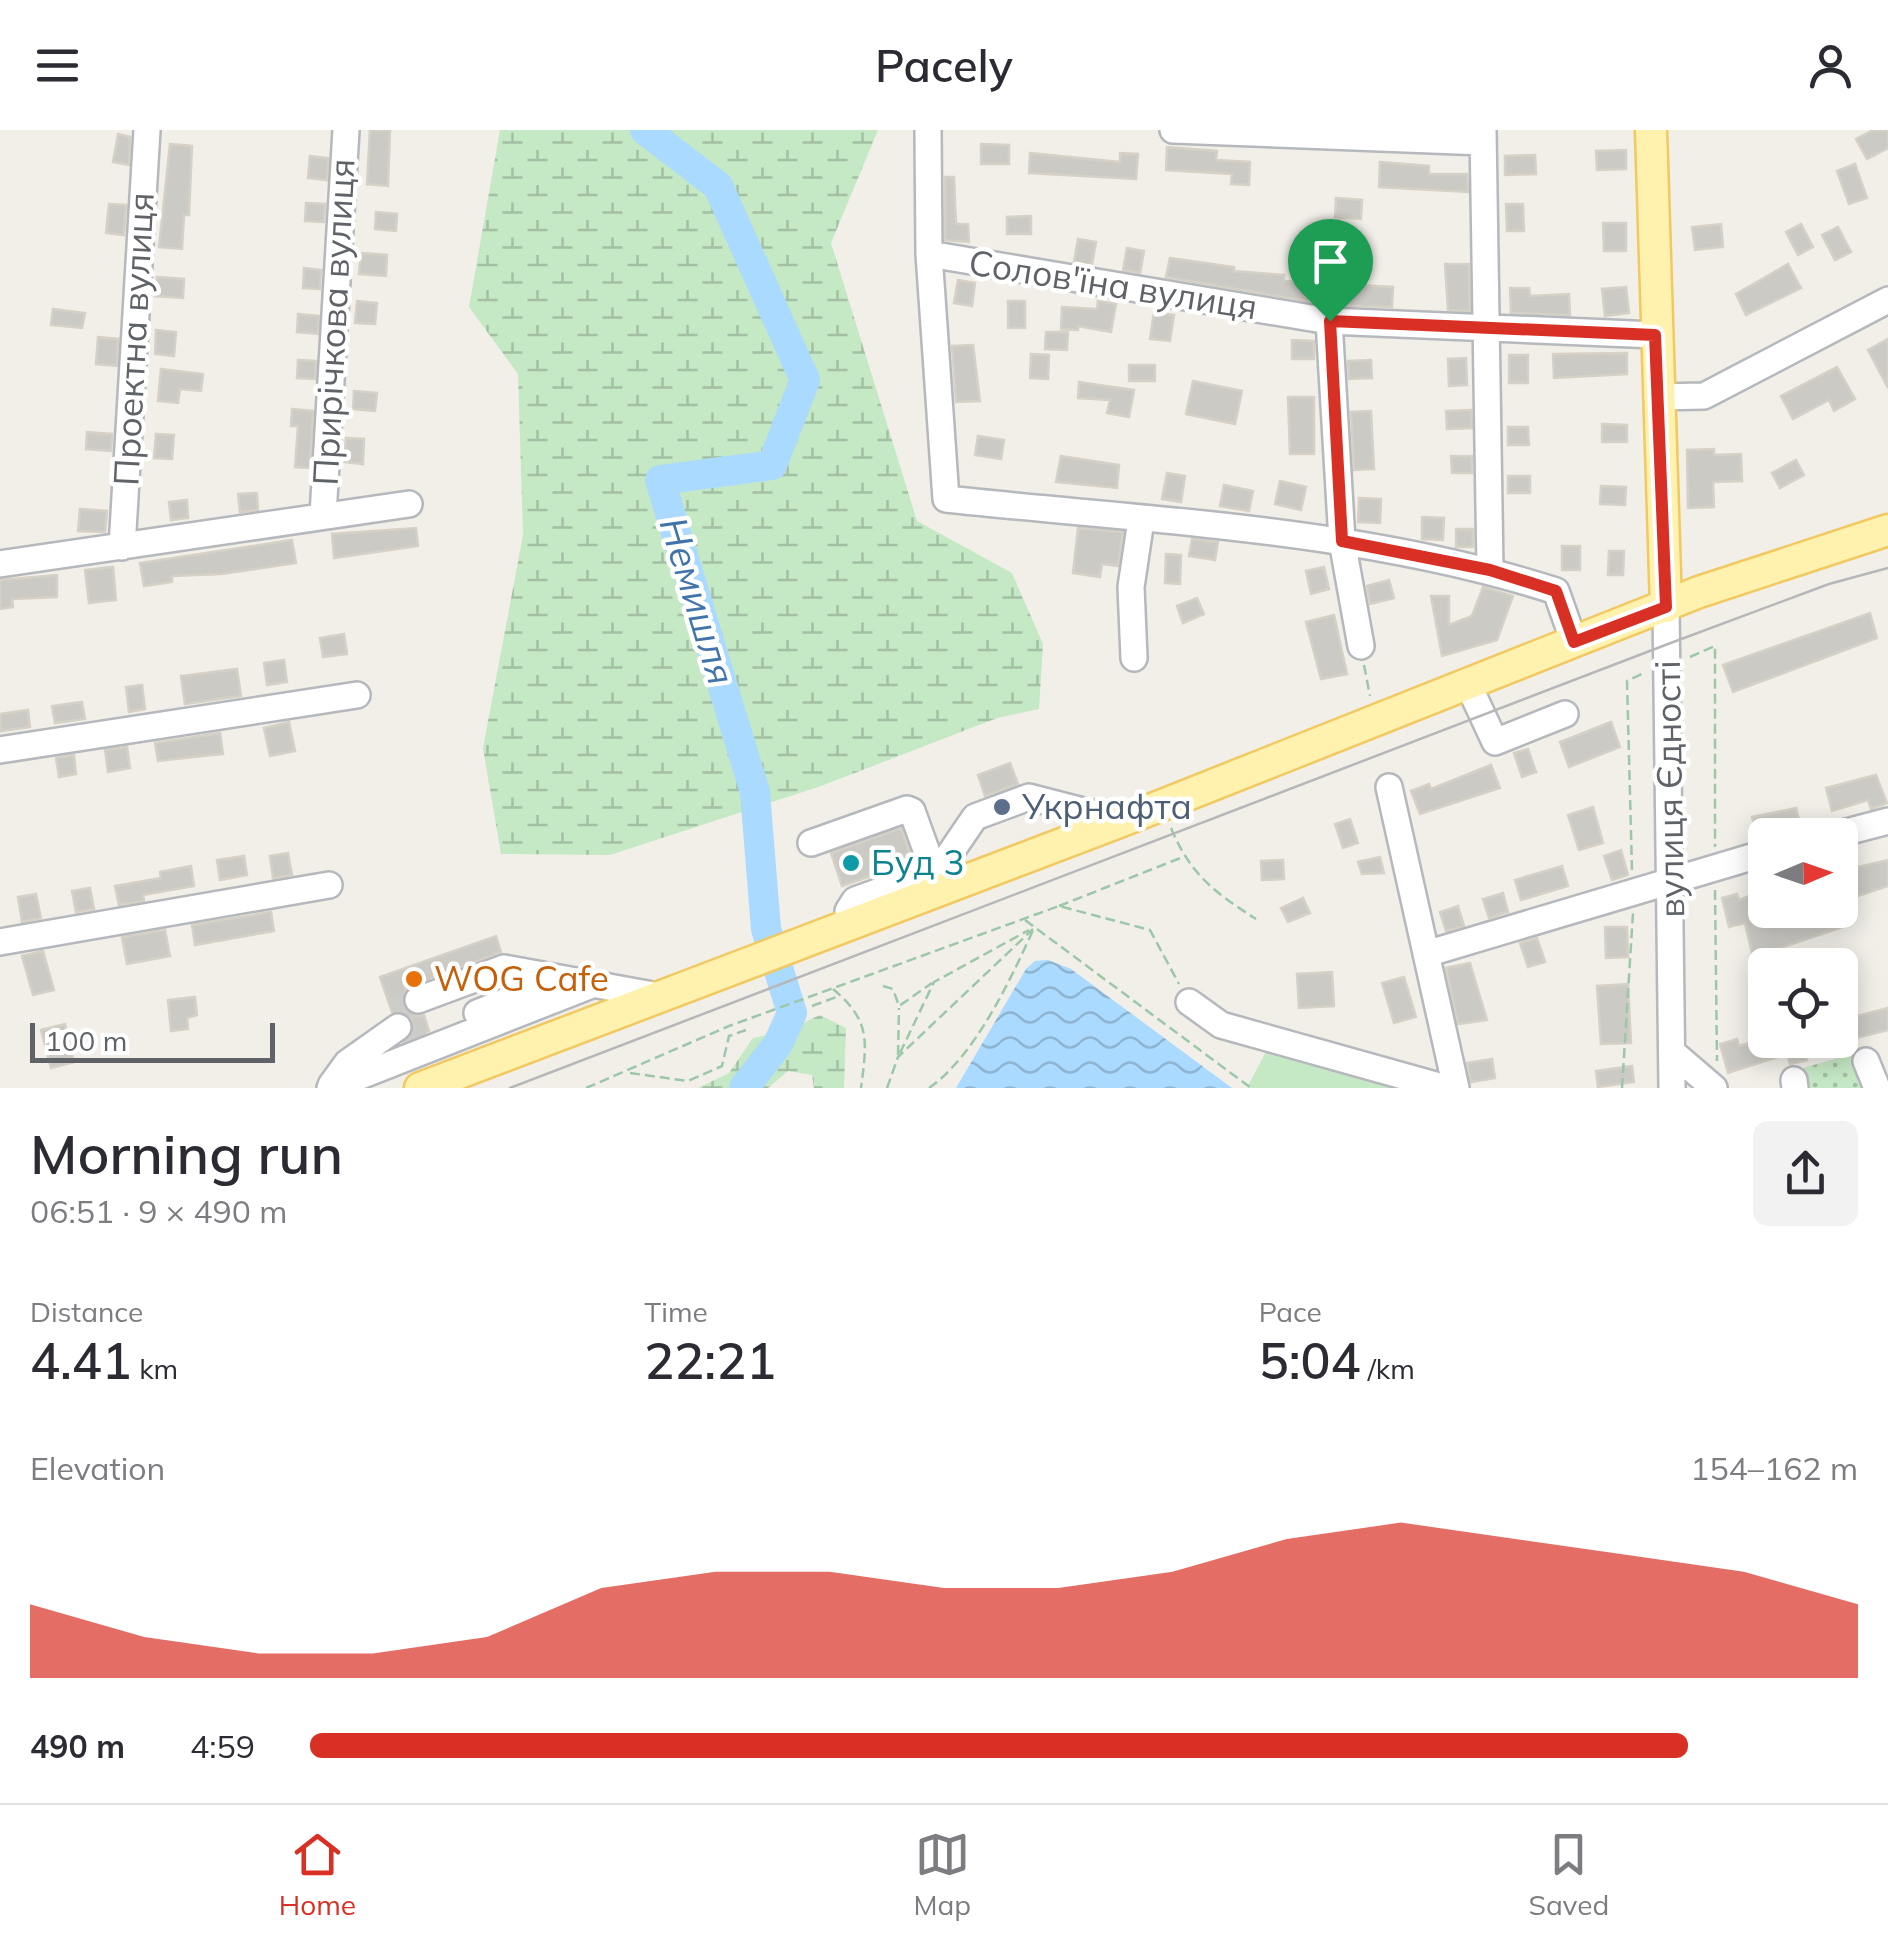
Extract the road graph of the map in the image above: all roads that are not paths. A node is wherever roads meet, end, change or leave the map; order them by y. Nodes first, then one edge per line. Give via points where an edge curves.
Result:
1 (147, 130) edge
2 (346, 130) edge
3 (1174, 130) edge
4 (1650, 130) edge
5 (930, 131) edge
6 (1483, 136) edge
7 (929, 254) junction
8 (1888, 300) edge
9 (1330, 321) junction
10 (1486, 329) junction
11 (1655, 335) junction
12 (1658, 397) junction
13 (409, 504) dead end
14 (323, 515) junction
15 (1141, 520) junction
16 (1888, 530) edge
17 (1342, 541) junction
18 (122, 547) junction
19 (0, 564) edge
20 (1490, 570) junction
21 (1666, 607) junction
22 (1574, 642) junction
23 (1363, 656) road end
24 (1134, 658) dead end
25 (1468, 684) junction
26 (357, 696) dead end
27 (1565, 714) dead end
28 (0, 750) edge
29 (1389, 787) dead end
30 (1122, 821) junction
31 (1888, 822) edge
32 (1858, 829) edge
33 (811, 842) dead end
34 (1748, 857) edge
35 (941, 876) junction
36 (1670, 878) junction
37 (329, 886) dead end
38 (0, 942) edge
39 (1426, 954) junction
40 (590, 986) junction
41 (664, 997) junction
42 (1189, 1002) road end
43 (424, 1016) tunnel mouth
44 (393, 1030) tunnel mouth
45 (1672, 1052) junction
46 (1866, 1061) dead end
47 (337, 1085) edge
48 (420, 1088) edge
49 (1446, 1088) edge
50 (1456, 1088) edge
51 (1672, 1088) edge
52 (1714, 1088) edge
53 (1877, 1088) edge

1 - 18 street, Проектна вулиця
2 - 14 street, Прирічкова вулиця
3 - 6 street
4 - 11 main road, вулиця Єдності
5 - 7 street
6 - 10 street
7 - 9 street, Солов'їна вулиця
7 - 15 street via 946,499
8 - 12 street via 1704,396
9 - 10 street, Солов'їна вулиця
9 - 17 street
10 - 11 street, Солов'їна вулиця
10 - 20 street
11 - 12 main road, вулиця Єдності
12 - 21 main road, вулиця Єдності
13 - 14 street
14 - 18 street
15 - 17 street
15 - 24 street via 1131,587
16 - 21 main road
17 - 20 street
17 - 23 street
18 - 19 street
20 - 22 street via 1556,591
21 - 22 main road
21 - 36 street, вулиця Єдності
22 - 25 main road
25 - 27 street via 1496,742
25 - 30 main road
26 - 28 street
29 - 39 street
30 - 35 main road
30 - 35 street via 1029,797 975,817
31 - 32 street
33 - 35 street via 912,811
34 - 36 street
35 - 41 main road via 851,924
36 - 39 street
36 - 45 street, вулиця Єдності
37 - 38 street
39 - 50 street
40 - 41 street
40 - 43 street via 550,978
40 - 47 street
41 - 48 main road
42 - 49 street via 1222,1024
44 - 47 street
45 - 51 street, вулиця Єдності
45 - 52 street
46 - 53 street

